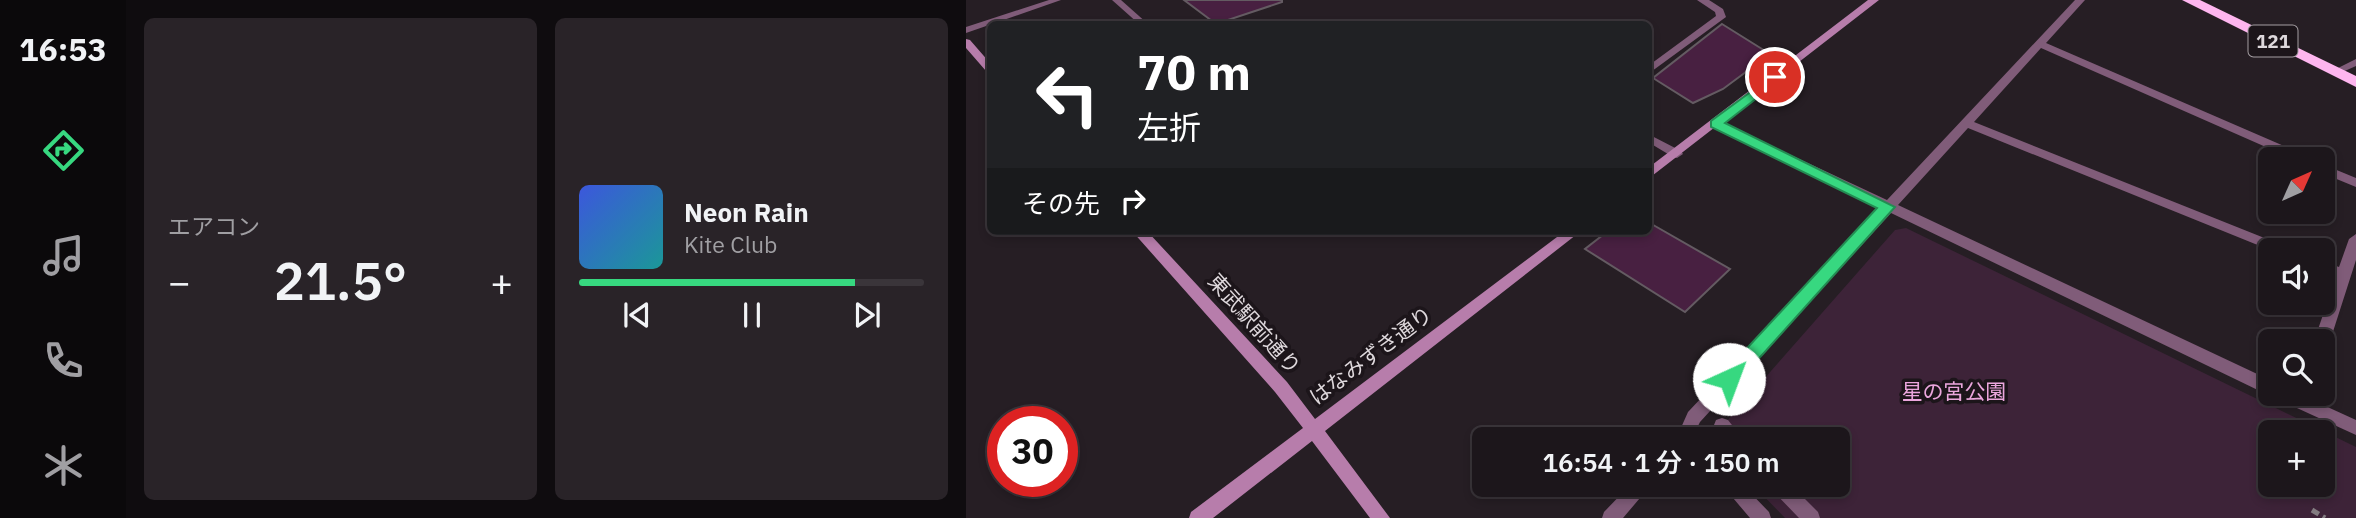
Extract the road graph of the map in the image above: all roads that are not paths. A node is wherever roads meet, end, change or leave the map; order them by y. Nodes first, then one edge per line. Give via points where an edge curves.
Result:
1 (1057, 0) edge
2 (1116, 0) edge
3 (1702, 0) edge
4 (1874, 0) edge
5 (2080, 0) edge
6 (2189, 0) edge
7 (993, 21) edge
8 (1140, 21) edge
9 (987, 23) edge
10 (966, 30) edge
11 (966, 42) edge
12 (2040, 44) junction
13 (2356, 62) edge
14 (987, 66) edge
15 (1652, 68) edge
16 (2335, 72) junction
17 (2356, 82) edge
18 (1966, 123) junction
19 (1716, 124) junction
20 (1652, 139) edge
21 (2276, 147) edge
22 (1676, 154) junction
23 (1652, 172) edge
24 (2335, 174) edge
25 (2356, 183) edge
26 (1887, 207) junction
27 (1143, 235) edge
28 (1569, 235) edge
29 (2356, 239) edge
30 (2258, 240) edge
31 (2335, 272) edge
32 (2344, 275) junction
33 (2326, 329) edge
34 (2258, 382) edge
35 (2318, 406) edge
36 (1689, 427) edge
37 (1314, 428) junction
38 (2356, 428) edge
39 (1631, 497) edge
40 (1742, 497) edge
41 (1791, 497) edge
42 (1198, 518) edge
43 (1381, 518) edge
44 (1611, 518) edge
45 (1762, 518) edge
46 (1811, 518) edge

1 - 7 lane
2 - 8 lane
3 - 15 street via 1720,11 1721,17
4 - 19 street
5 - 12 street
6 - 16 highway, 121
9 - 10 lane
11 - 14 street
12 - 18 street
12 - 21 street
13 - 16 lane
16 - 17 highway, 121
18 - 26 street
18 - 30 street
19 - 22 street
19 - 26 street
20 - 22 street
22 - 23 street
24 - 25 street
26 - 34 street
26 - 36 street
27 - 37 street, 東武駅前通り
28 - 37 street, はなみずき通り
29 - 32 street
31 - 32 street
32 - 33 street
35 - 38 street
37 - 42 street, はなみずき通り
37 - 43 street, 東武駅前通り
39 - 44 street
40 - 45 street
41 - 46 street

